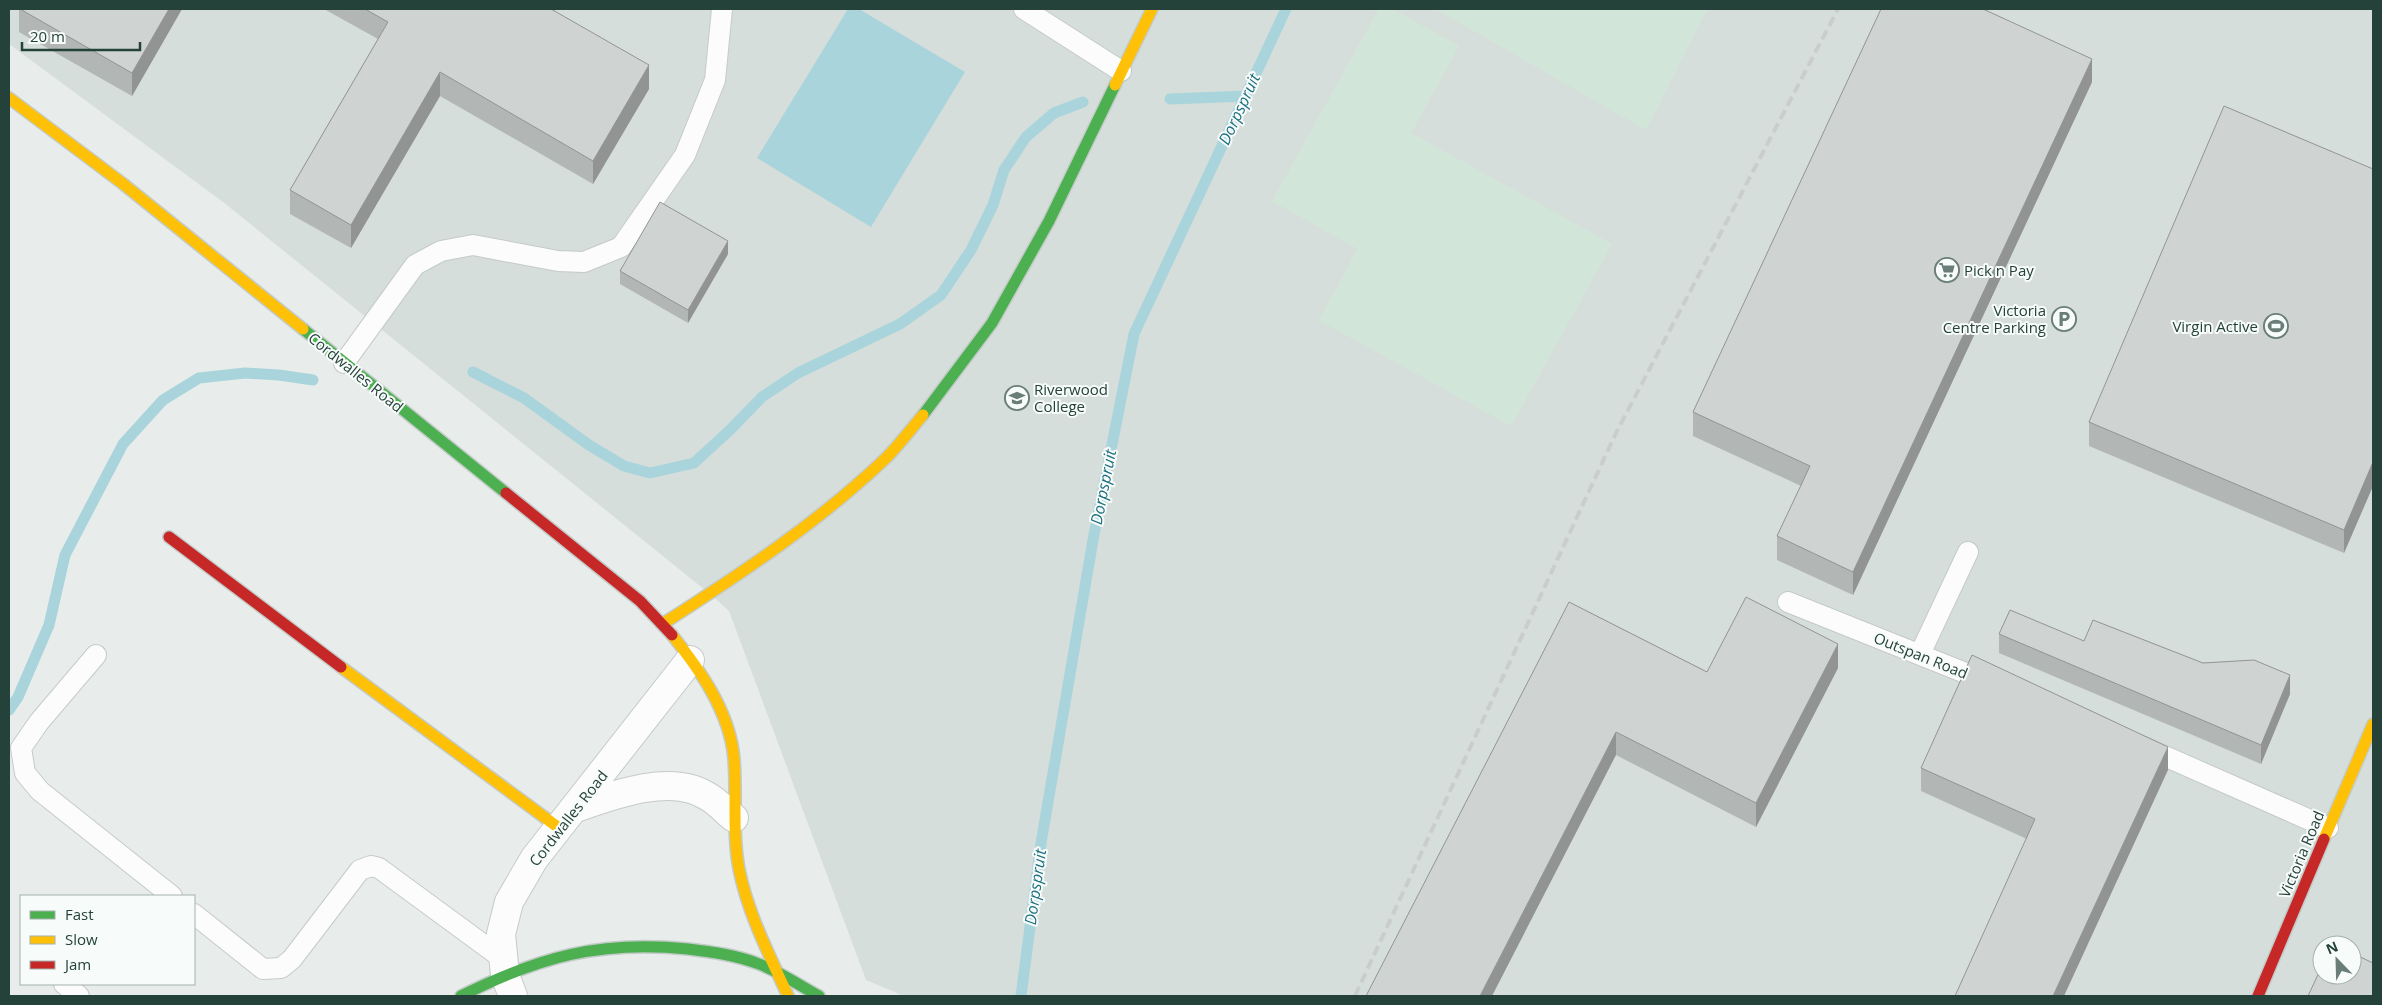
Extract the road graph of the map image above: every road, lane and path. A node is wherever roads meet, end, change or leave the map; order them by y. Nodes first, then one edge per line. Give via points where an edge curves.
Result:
1 (722, 9) edge
2 (1024, 9) edge
3 (1152, 9) edge
4 (1121, 71) junction
5 (9, 98) edge
6 (344, 363) junction
7 (169, 537) dead end
8 (1968, 552) dead end
9 (1788, 602) dead end
10 (664, 623) junction
11 (1920, 654) junction
12 (96, 655) dead end
13 (690, 660) junction
14 (2001, 688) edge
15 (2373, 724) edge
16 (2126, 740) edge
17 (568, 818) junction
18 (734, 818) junction
19 (2328, 828) junction
20 (171, 895) edge
21 (195, 915) edge
22 (777, 972) junction
23 (507, 977) edge
24 (65, 985) edge
25 (79, 996) edge
26 (461, 996) edge
27 (788, 996) edge
28 (819, 996) edge
29 (2258, 996) edge

1 - 6 lane via 715,80 685,155 620,247 584,262 558,261 473,245 441,251 415,265
2 - 4 lane
3 - 4 street
4 - 10 street via 1049,221 992,323 939,395 887,457 824,512 753,566
5 - 6 street, Cordwalles Road via 122,183
6 - 10 street, Cordwalles Road
7 - 17 street
8 - 11 lane
9 - 11 lane, Outspan Road
10 - 13 street, Cordwalles Road
11 - 14 lane, Outspan Road
12 - 20 lane via 21,748 25,773 40,791
13 - 17 street, Cordwalles Road
13 - 18 street, Cordwalles Road via 714,697 733,750
15 - 19 street, Victoria Road
16 - 19 lane
17 - 18 street via 612,795 663,786 707,795
17 - 23 street, Cordwalles Road via 534,859 509,902 501,934
18 - 22 street, Cordwalles Road via 739,869 748,904
19 - 29 street, Victoria Road
21 - 23 lane via 263,969 281,968 292,959 360,870 371,866 380,868
22 - 23 street via 726,955 670,948 610,947 549,958
22 - 27 street, Cordwalles Road
22 - 28 street
23 - 26 street
24 - 25 lane

